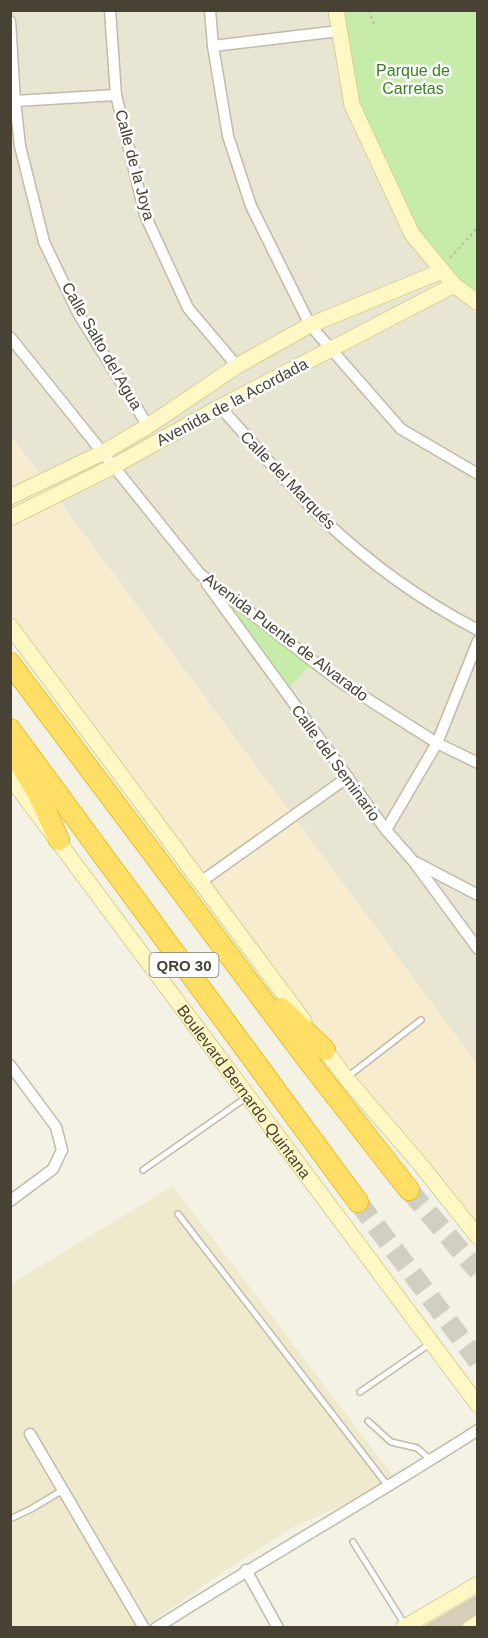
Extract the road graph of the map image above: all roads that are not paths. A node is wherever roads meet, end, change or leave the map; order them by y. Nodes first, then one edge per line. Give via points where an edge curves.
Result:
1 (110, 10) edge
2 (210, 10) edge
3 (336, 10) edge
4 (343, 10) edge
5 (10, 21) edge
6 (339, 31) junction
7 (213, 46) junction
8 (116, 95) junction
9 (15, 101) junction
10 (16, 146) edge
11 (442, 271) junction
12 (454, 285) junction
13 (477, 303) edge
14 (310, 325) junction
15 (10, 337) edge
16 (331, 349) junction
17 (237, 366) junction
18 (220, 407) junction
19 (148, 426) junction
20 (104, 452) junction
21 (114, 465) junction
22 (477, 474) edge
23 (10, 497) edge
24 (10, 518) edge
25 (200, 574) junction
26 (10, 626) edge
27 (477, 630) edge
28 (477, 641) edge
29 (10, 663) edge
30 (10, 729) edge
31 (437, 743) junction
32 (10, 747) edge
33 (477, 763) edge
34 (10, 777) edge
35 (348, 777) junction
36 (120, 808) junction
37 (386, 830) junction
38 (58, 840) junction
39 (414, 862) junction
40 (202, 881) junction
41 (477, 895) edge
42 (477, 949) edge
43 (421, 1020) dead end
44 (325, 1050) junction
45 (10, 1065) edge
46 (346, 1078) junction
47 (249, 1096) junction
48 (143, 1170) dead end
49 (409, 1190) tunnel mouth
50 (10, 1201) edge
51 (358, 1202) tunnel mouth
52 (178, 1214) dead end
53 (477, 1237) edge
54 (432, 1342) junction
55 (360, 1392) dead end
56 (477, 1405) edge
57 (368, 1421) dead end
58 (477, 1430) edge
59 (30, 1434) dead end
60 (431, 1460) junction
61 (388, 1486) junction
62 (63, 1490) junction
63 (10, 1518) edge
64 (353, 1542) dead end
65 (246, 1570) junction
66 (477, 1584) edge
67 (477, 1623) edge
68 (405, 1627) edge
69 (144, 1628) edge
70 (156, 1628) edge
71 (278, 1628) edge
72 (470, 1628) edge

1 - 8 street, Calle de la Joya
2 - 7 street
3 - 6 main road
4 - 6 street
5 - 9 street, Calle Salto del Agua
6 - 7 street
6 - 11 main road via 352,105 412,234
7 - 14 street via 228,136 251,206
8 - 9 street
8 - 17 street, Calle de la Joya via 146,215 188,308
9 - 10 street, Calle Salto del Agua
10 - 19 street, Calle Salto del Agua via 44,242 78,313
11 - 12 main road
11 - 14 main road, Avenida de la Acordada
12 - 13 main road
12 - 16 main road, Avenida de la Acordada
14 - 16 street
14 - 17 main road, Avenida de la Acordada
15 - 20 street, Avenida Puente de Alvarado
16 - 18 main road, Avenida de la Acordada
16 - 22 street via 401,429
17 - 19 main road, Avenida de la Acordada
18 - 21 main road, Avenida de la Acordada
18 - 27 street, Calle del Marqués via 323,519 387,573
19 - 20 main road, Avenida de la Acordada
20 - 21 street, Avenida Puente de Alvarado
20 - 23 main road, Avenida de la Acordada
21 - 24 main road, Avenida de la Acordada
21 - 25 street, Avenida Puente de Alvarado
25 - 31 street, Avenida Puente de Alvarado via 339,681
25 - 35 street, Calle del Seminario
26 - 40 main road
28 - 31 street
29 - 36 highway, QRO 30
30 - 51 highway, Boulevard Bernardo Quintana / QRO 30
31 - 33 street, Avenida Puente de Alvarado
31 - 37 street
32 - 38 highway via 39,795
34 - 38 main road, Boulevard Bernardo Quintana
35 - 37 street, Calle del Seminario
35 - 40 street
36 - 44 highway via 140,824 283,1011
36 - 49 highway, QRO 30
37 - 39 street, Calle del Seminario
38 - 47 main road, Boulevard Bernardo Quintana
39 - 41 street
39 - 42 street, Calle del Seminario
40 - 44 main road
43 - 46 lane
44 - 46 main road
45 - 50 street via 56,1127 62,1150 53,1169
46 - 53 main road
47 - 48 lane
47 - 54 main road, Boulevard Bernardo Quintana
52 - 61 lane
54 - 55 lane
54 - 56 main road, Boulevard Bernardo Quintana
57 - 60 lane via 392,1442 417,1448
58 - 60 street
59 - 62 street
60 - 61 street
61 - 65 street
62 - 63 lane
62 - 69 street
64 - 68 lane
65 - 70 street
65 - 71 street
66 - 68 main road
67 - 72 main road

